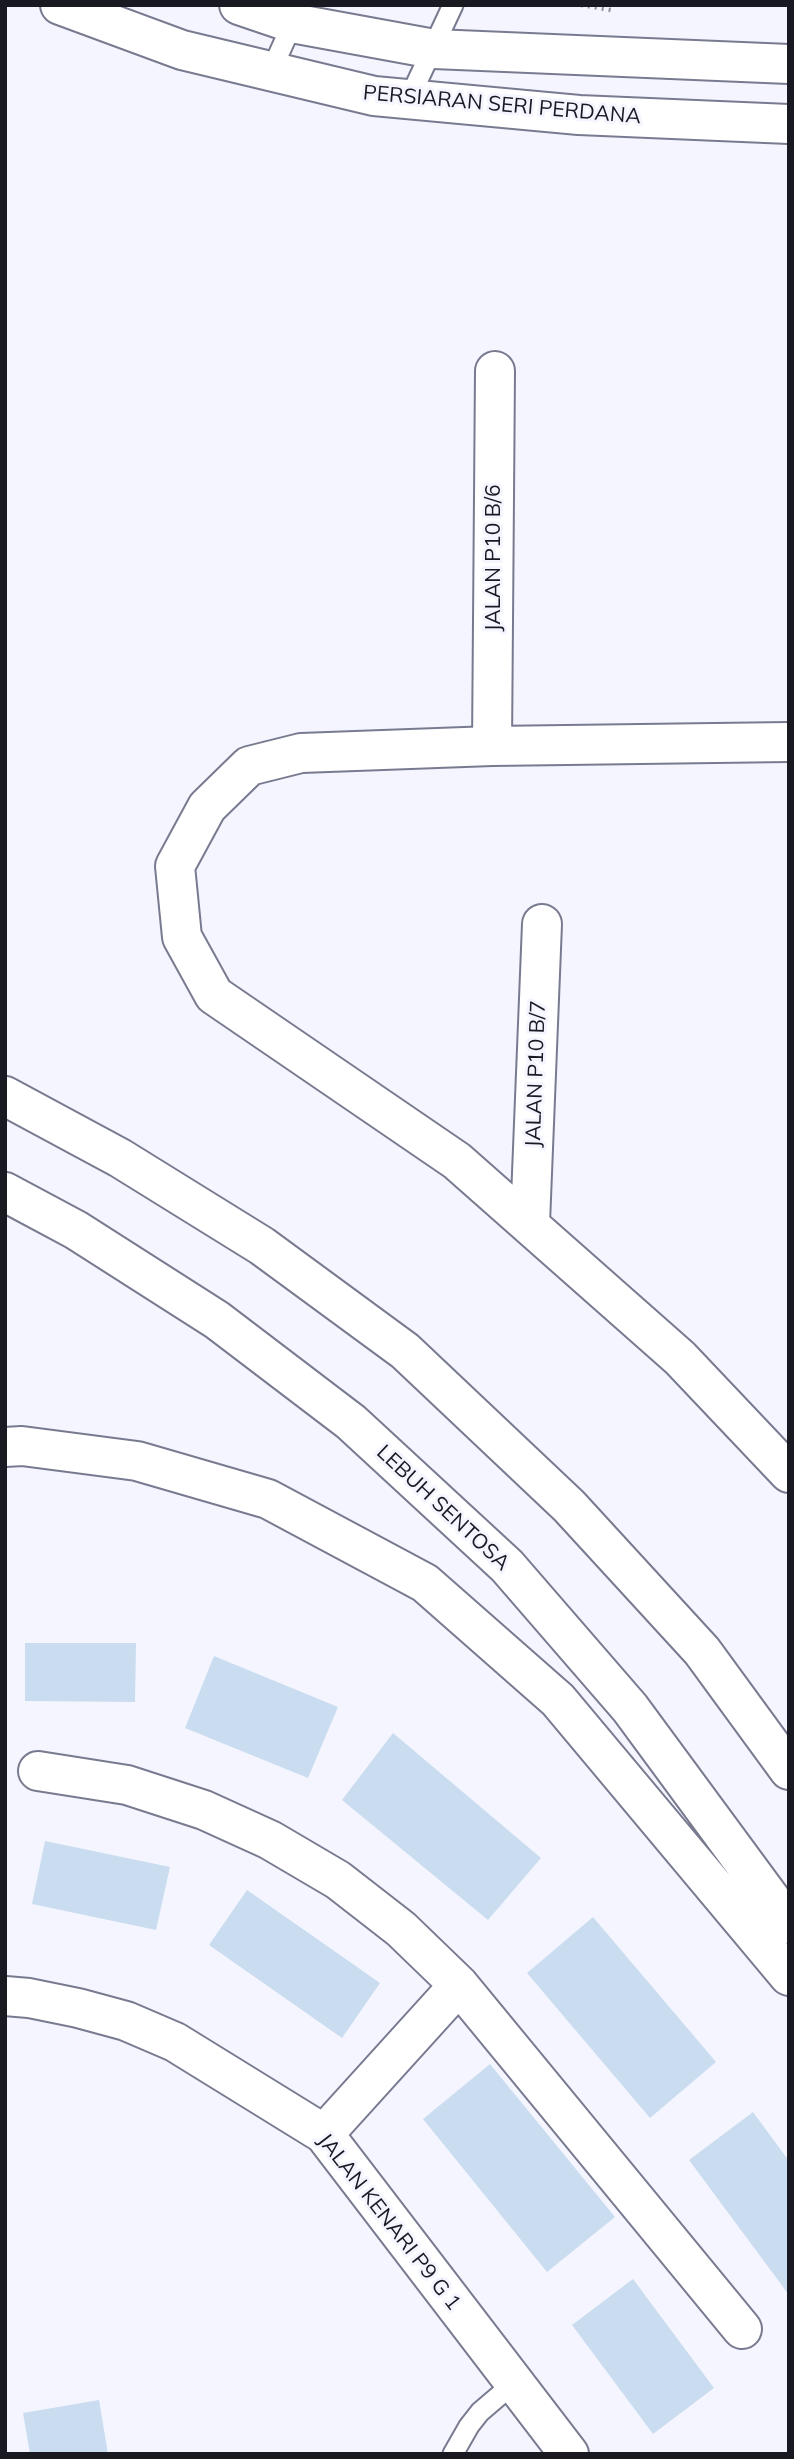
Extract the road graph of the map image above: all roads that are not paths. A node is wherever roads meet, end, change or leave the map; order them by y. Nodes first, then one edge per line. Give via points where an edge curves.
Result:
1 (60, 5) edge
2 (239, 5) edge
3 (453, 5) edge
4 (296, 14) edge
5 (434, 49) junction
6 (789, 64) edge
7 (271, 71) junction
8 (409, 99) junction
9 (789, 124) edge
10 (495, 370) dead end
11 (789, 742) edge
12 (492, 746) junction
13 (542, 924) dead end
14 (5, 1096) edge
15 (5, 1192) edge
16 (530, 1223) junction
17 (5, 1447) edge
18 (789, 1473) edge
19 (789, 1770) edge
20 (38, 1771) dead end
21 (789, 1924) edge
22 (789, 1976) edge
23 (459, 1985) junction
24 (5, 1996) edge
25 (324, 2134) junction
26 (742, 2329) dead end
27 (514, 2383) junction
28 (453, 2454) edge
29 (569, 2454) edge

1 - 7 street, PERSIARAN SERI PERDANA via 182,50
2 - 4 street
3 - 5 lane
4 - 5 street
4 - 7 lane
5 - 6 street
5 - 8 lane
7 - 8 street, PERSIARAN SERI PERDANA via 374,96
8 - 9 street, PERSIARAN SERI PERDANA via 579,115
10 - 12 street, JALAN P10 B/6
11 - 12 street
12 - 16 street via 301,753 249,766 207,807 175,866 182,937 214,995 457,1161
13 - 16 street, JALAN P10 B/7
14 - 19 street via 120,1158 262,1246 405,1352 569,1506 702,1651
15 - 21 street, LEBUH SENTOSA via 76,1230 217,1320 351,1422 507,1566 630,1708
16 - 18 street via 680,1358
17 - 22 street via 137,1461 268,1499 425,1583 558,1700
20 - 23 street via 127,1785 204,1810 270,1840 338,1880 401,1929
23 - 25 street
23 - 26 street
24 - 25 street, JALAN KENARI P9 G 1 via 90,2011 175,2042
25 - 27 street, JALAN KENARI P9 G 1
27 - 28 lane via 480,2412
27 - 29 street, JALAN KENARI P9 G 1

